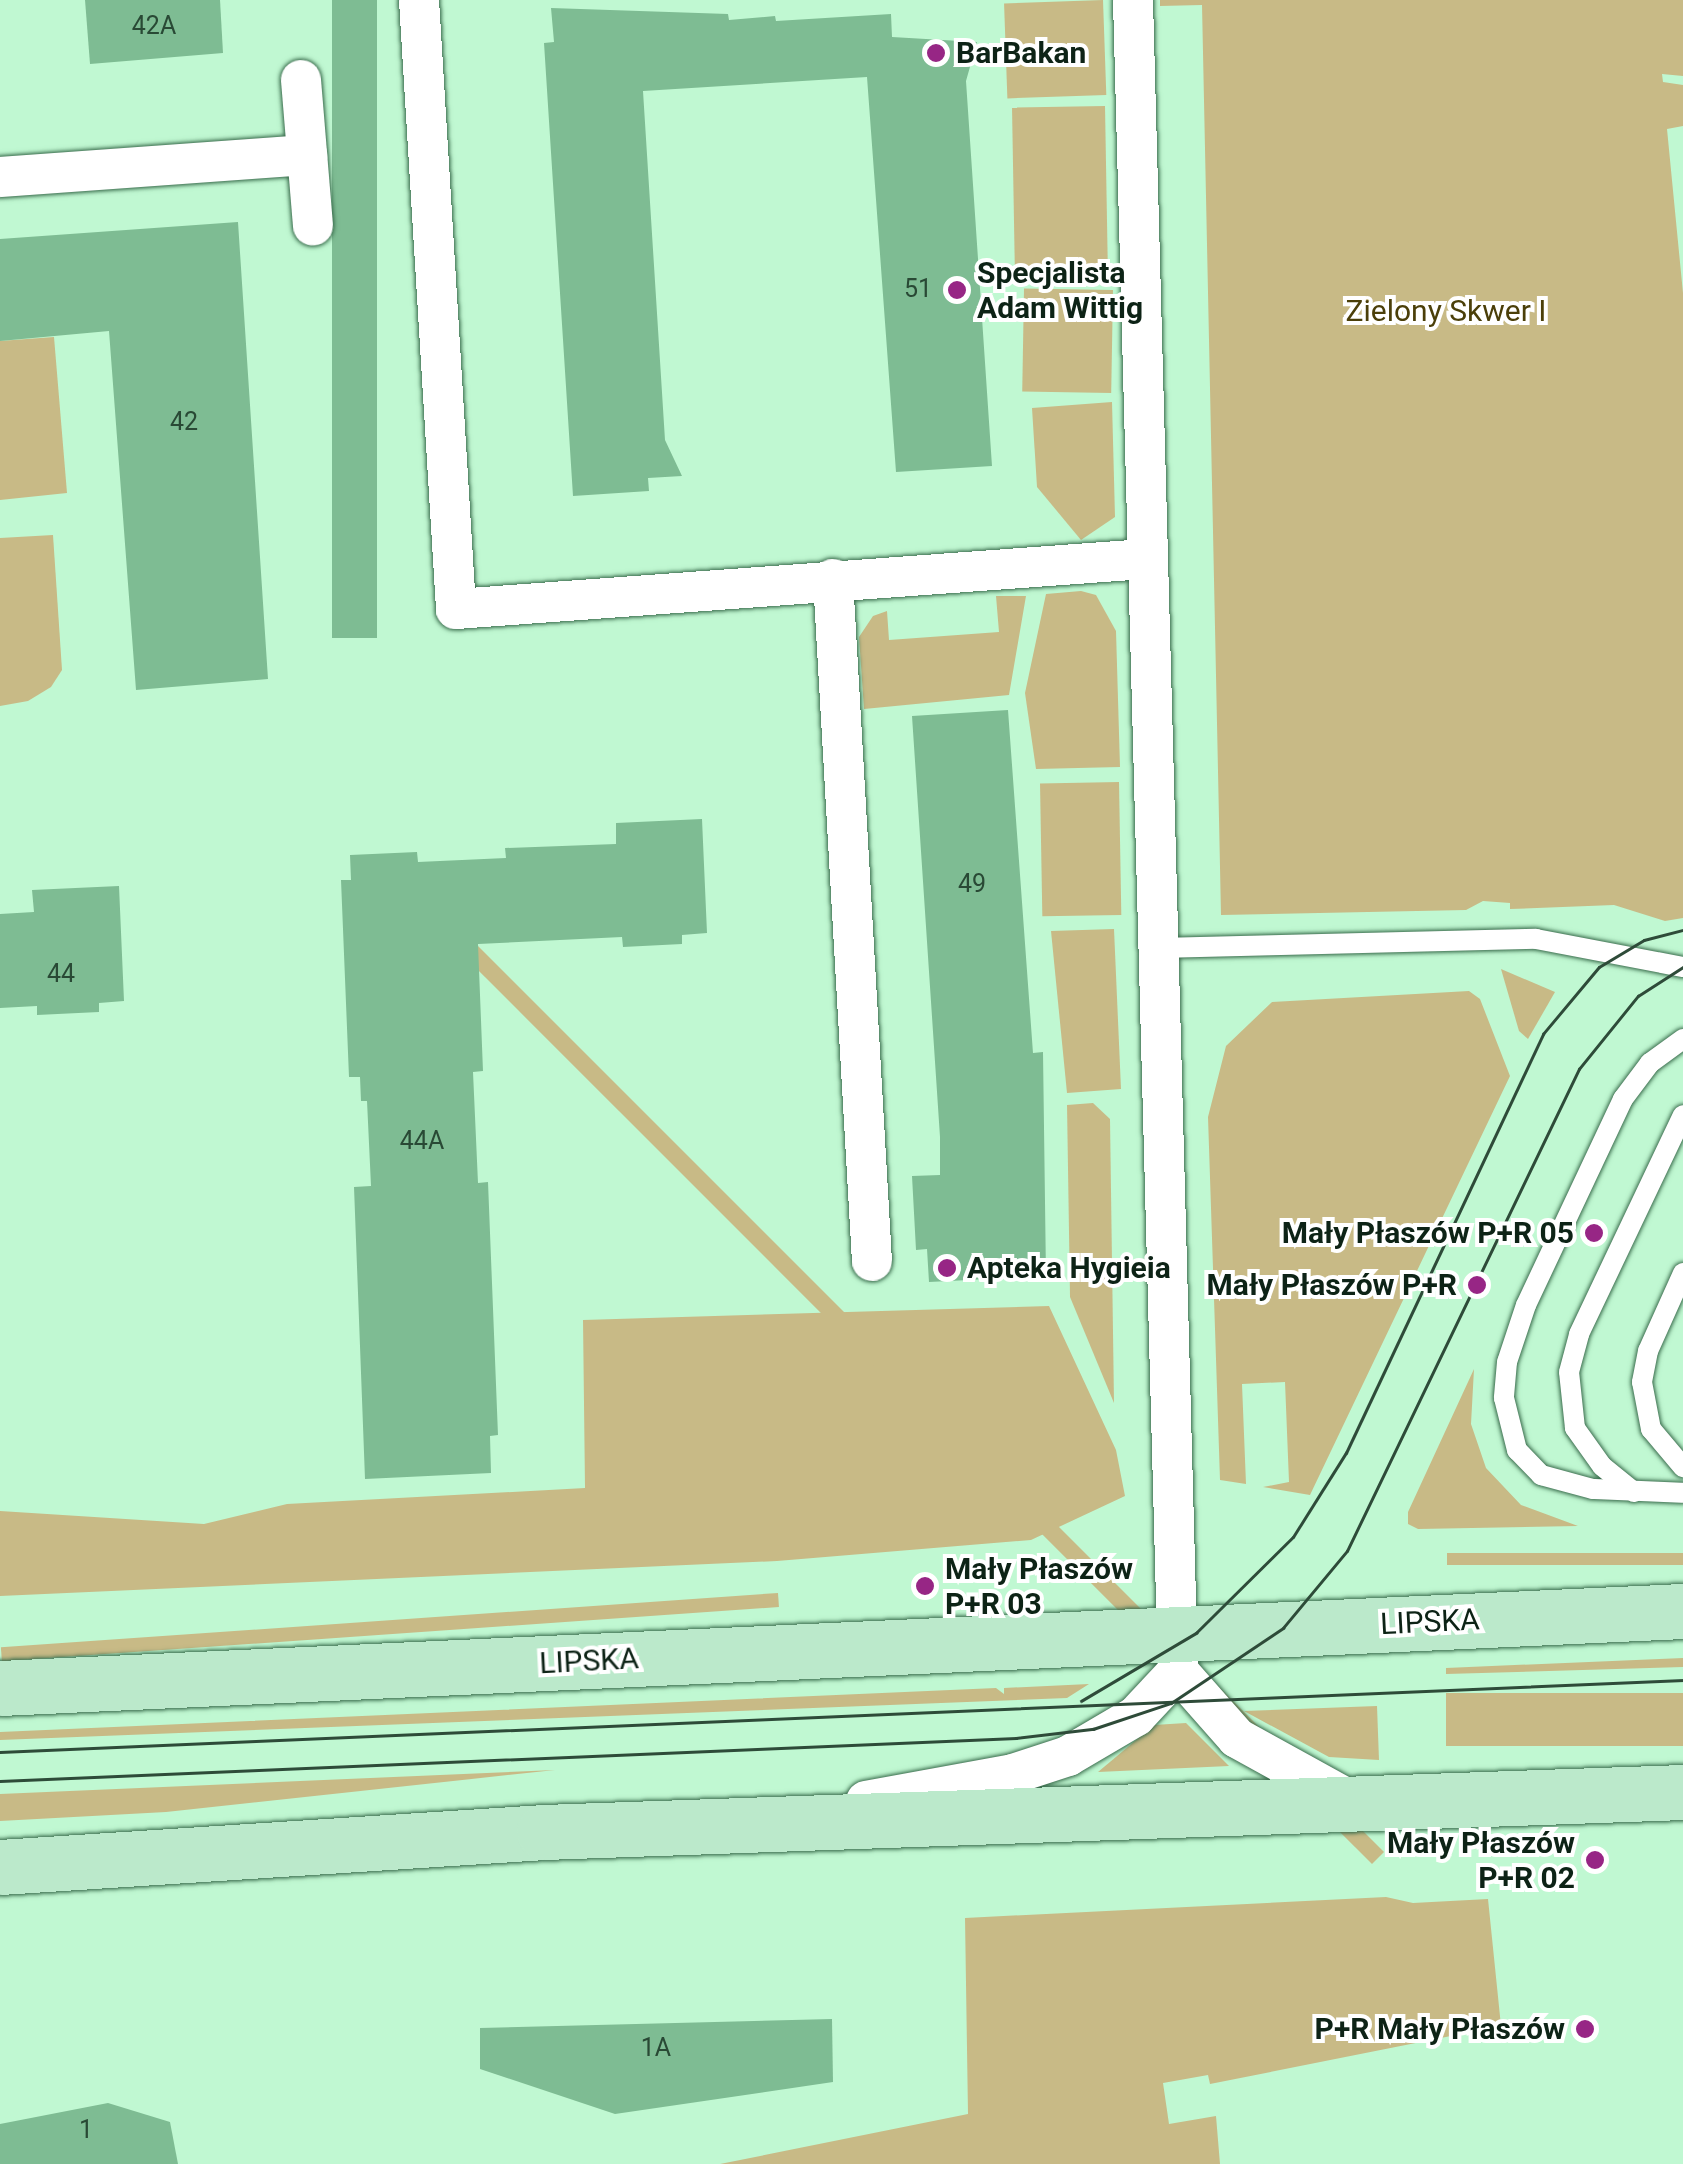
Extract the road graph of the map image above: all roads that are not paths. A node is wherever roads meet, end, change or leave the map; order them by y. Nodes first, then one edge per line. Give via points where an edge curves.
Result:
1 (419, 0) edge
2 (1133, 0) edge
3 (301, 80) dead end
4 (307, 155) junction
5 (0, 167) edge
6 (0, 177) edge
7 (313, 226) dead end
8 (1144, 559) junction
9 (833, 580) junction
10 (1159, 948) junction
11 (1683, 967) edge
12 (1683, 1039) edge
13 (1683, 1115) edge
14 (872, 1261) dead end
15 (1683, 1273) edge
16 (1683, 1467) edge
17 (1634, 1492) junction
18 (1683, 1493) edge
19 (1683, 1611) edge
20 (1178, 1652) junction
21 (0, 1688) edge
22 (1683, 1792) edge
23 (1364, 1807) junction
24 (704, 1825) junction
25 (0, 1868) edge

1 - 9 street via 456,610
2 - 8 street
3 - 4 street
4 - 6 street
4 - 7 street
5 - 6 street
8 - 9 street
8 - 10 street
9 - 14 street
10 - 11 lane via 1536,939
10 - 20 street
12 - 17 lane via 1650,1062 1623,1099 1526,1305 1504,1381 1506,1416 1527,1463 1557,1482
13 - 17 lane via 1580,1334 1569,1372 1575,1428 1602,1466
15 - 16 lane via 1648,1351 1642,1382 1650,1429
17 - 18 lane
19 - 20 main road, LIPSKA
20 - 21 main road, LIPSKA
20 - 23 street via 1237,1738 1284,1770
20 - 24 street via 1136,1716 1068,1756 1013,1774
22 - 23 main road
23 - 24 main road
24 - 25 main road

